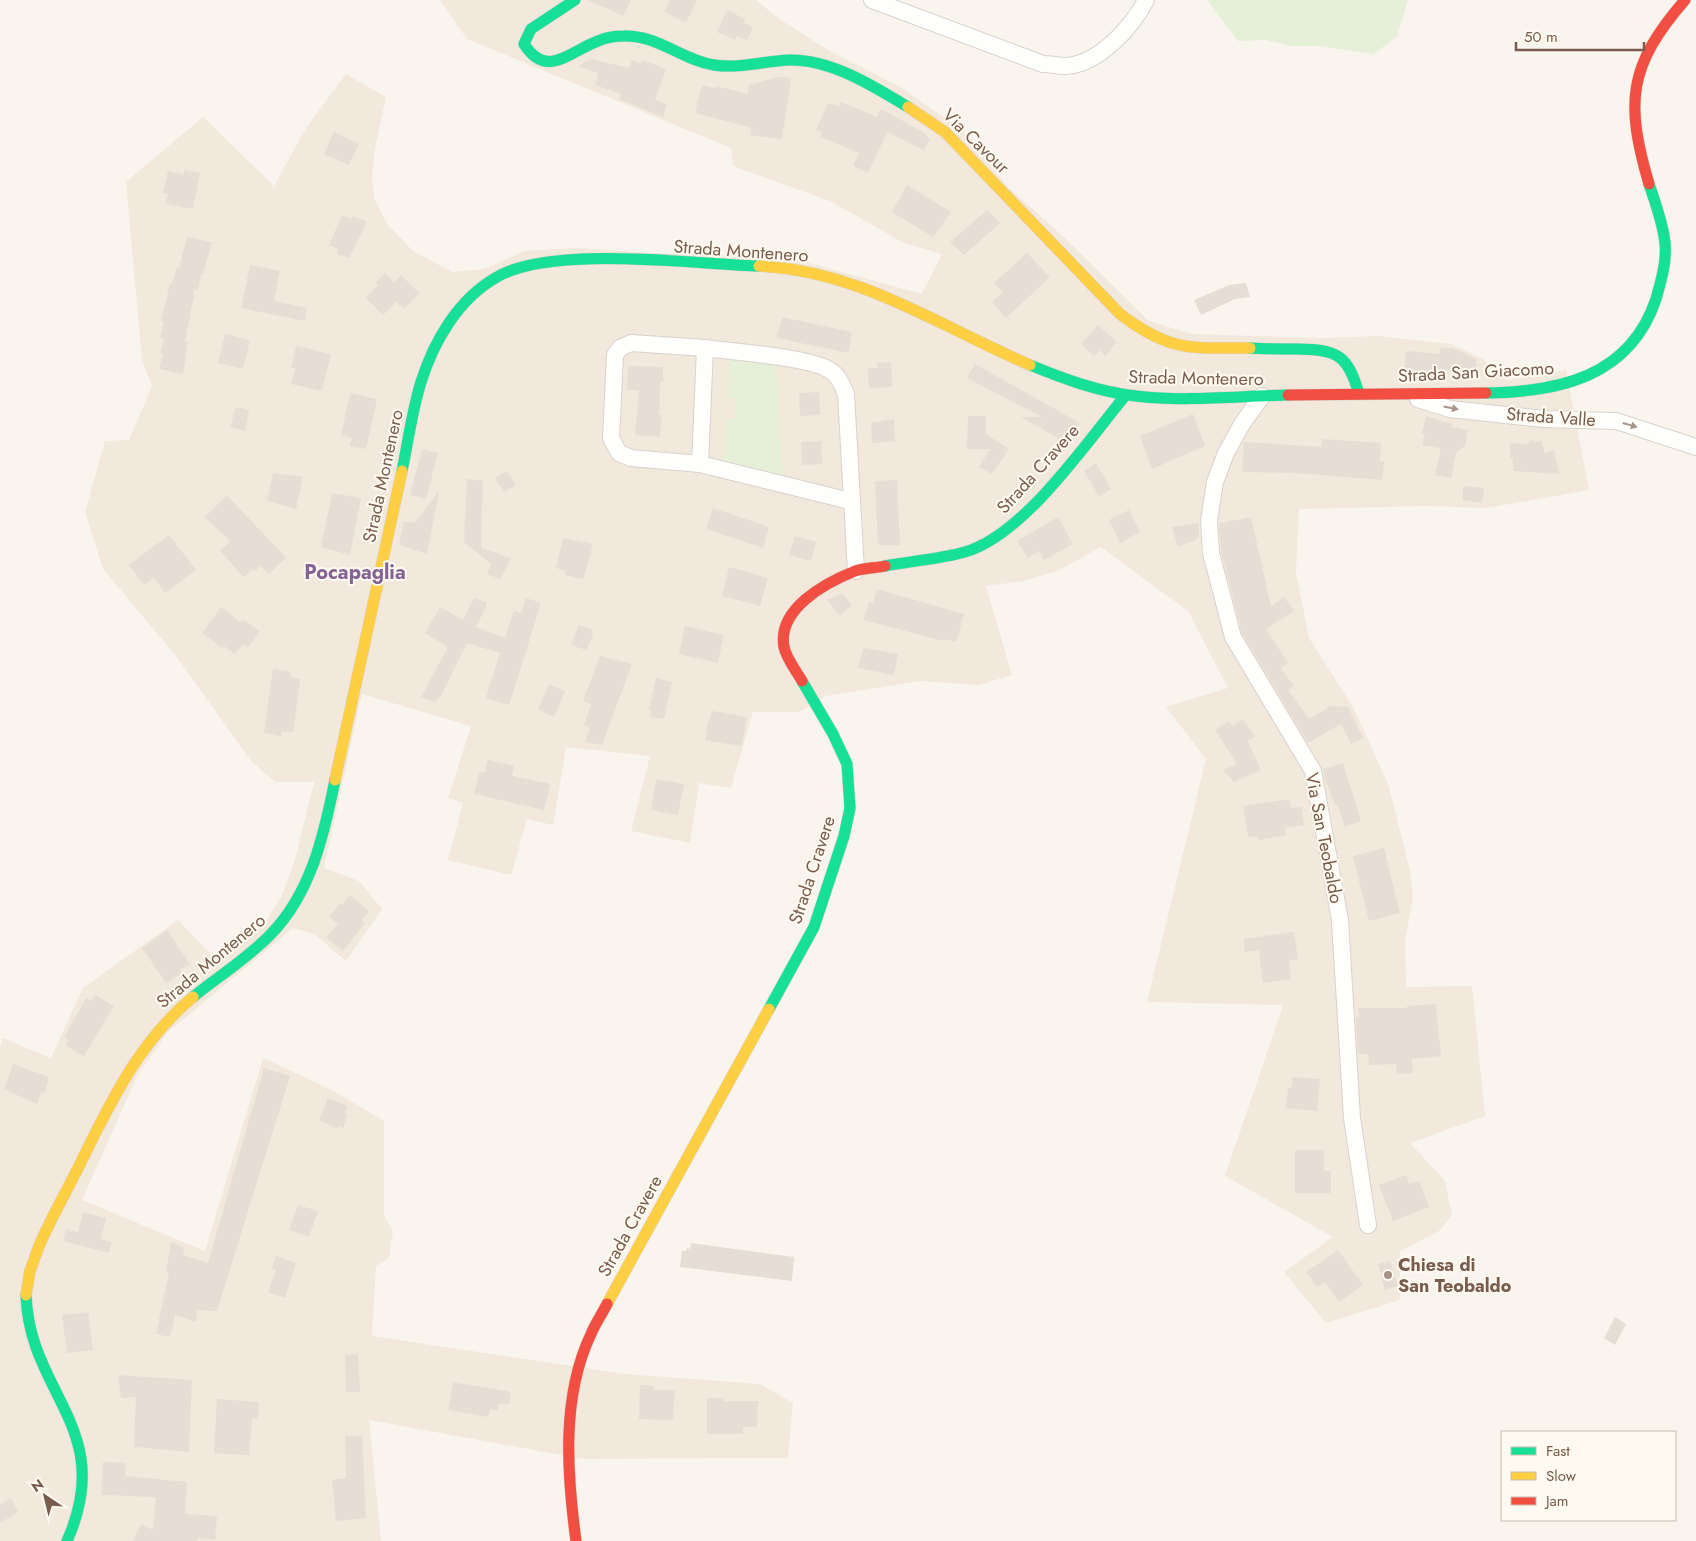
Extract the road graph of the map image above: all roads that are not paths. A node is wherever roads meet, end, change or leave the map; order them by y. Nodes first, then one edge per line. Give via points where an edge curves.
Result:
1 (575, 0) edge
2 (872, 0) edge
3 (1146, 0) edge
4 (1685, 0) edge
5 (705, 348) junction
6 (1359, 394) junction
7 (1404, 394) junction
8 (1125, 396) junction
9 (1262, 396) junction
10 (1696, 447) edge
11 (700, 464) junction
12 (850, 502) junction
13 (856, 571) junction
14 (1368, 1225) dead end
15 (67, 1541) edge
16 (576, 1541) edge

1 - 6 main road, Via Cavour via 531,29 524,44 537,61 546,63 564,58 599,40 633,36 660,43 710,65 730,68 791,60 813,62 837,70 916,111 945,132 1120,314 1142,331 1163,342 1190,348 1324,349 1337,354 1345,362 1354,374
2 - 3 street via 1043,64 1068,66 1101,52 1140,12
4 - 7 main road, Strada San Giacomo via 1649,48 1639,71 1634,95 1634,125 1665,242 1662,280 1650,317 1640,333 1612,362 1562,386 1499,392
5 - 11 street
5 - 11 street via 631,344 620,348 615,355 611,438 619,453 631,458
5 - 12 street via 792,359 830,370 839,379 846,394
6 - 7 main road, Strada San Giacomo
6 - 9 main road, Strada Montenero
7 -> 10 street, Strada Valle via 1450,409 1544,419 1616,421
8 - 9 main road, Strada Montenero
8 - 13 main road, Strada Cravere via 1041,497 1012,526 990,541 965,552
8 - 15 main road, Strada Montenero via 1075,383 876,292 790,268 578,260 530,264 495,278 452,314 421,382 329,803 308,881 277,930 179,1008 155,1031 132,1062 45,1234 30,1272 26,1294 27,1318 33,1343 73,1424 82,1464 84,1485
9 - 14 street, Via San Teobaldo via 1226,453 1215,482 1209,520 1211,553 1233,637 1313,770 1340,920 1352,1118
11 - 12 street
12 - 13 street
13 - 16 main road, Strada Cravere via 820,589 797,607 785,627 784,641 784,648 847,764 850,808 844,836 814,927 590,1335 574,1391 569,1453

